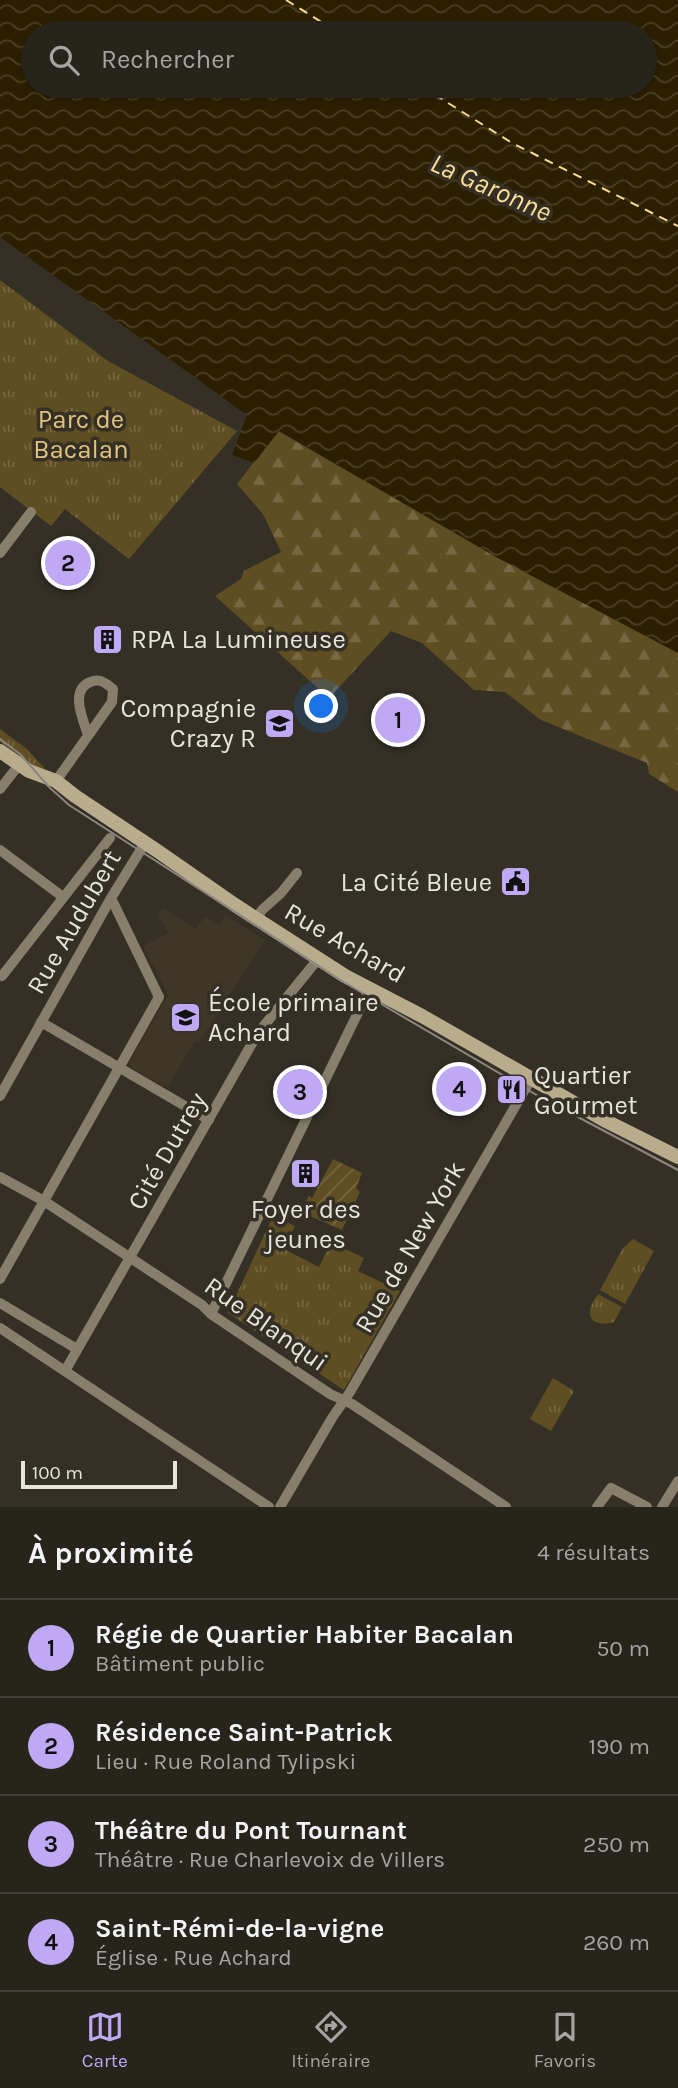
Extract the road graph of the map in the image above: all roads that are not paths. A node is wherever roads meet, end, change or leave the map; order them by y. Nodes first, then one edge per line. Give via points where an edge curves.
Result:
1 (31, 512) dead end
2 (0, 553) edge
3 (88, 735) junction
4 (0, 751) edge
5 (19, 765) junction
6 (56, 781) junction
7 (0, 789) edge
8 (110, 838) dead end
9 (145, 843) junction
10 (0, 850) edge
11 (297, 873) dead end
12 (63, 897) junction
13 (111, 898) junction
14 (256, 919) junction
15 (317, 959) junction
16 (1, 975) edge
17 (370, 988) junction
18 (41, 1022) junction
19 (119, 1068) junction
20 (531, 1079) junction
21 (0, 1096) edge
22 (209, 1120) junction
23 (678, 1157) edge
24 (0, 1177) edge
25 (44, 1201) junction
26 (130, 1258) junction
27 (0, 1279) edge
28 (0, 1303) edge
29 (211, 1314) junction
30 (0, 1328) edge
31 (77, 1349) junction
32 (65, 1371) junction
33 (345, 1400) junction
34 (678, 1481) edge
35 (270, 1507) edge
36 (280, 1507) edge
37 (506, 1507) edge
38 (597, 1507) edge
39 (647, 1507) edge
40 (662, 1507) edge

1 - 2 street
3 - 3 street via 79,694 83,686 99,680 107,683 114,695
3 - 6 street
4 - 5 street, Rue Achard
5 - 6 street, Rue Achard
5 - 7 street
6 - 9 street, Rue Achard
8 - 12 street
9 - 13 street, Rue Audubert
9 - 14 street, Rue Achard
10 - 12 street
11 - 14 street
12 - 16 street
13 - 18 street, Rue Audubert
13 - 19 street via 159,997
14 - 15 street, Rue Achard
15 - 17 street, Rue Achard
15 - 22 street, Cité Dutrey via 258,1033
17 - 20 street, Rue Achard
17 - 29 street
18 - 19 street
18 - 21 street, Rue Audubert
19 - 22 street
19 - 25 street
20 - 23 street, Rue Achard
20 - 33 street, Rue de New York
22 - 26 street, Cité Dutrey
24 - 25 street, Rue Blanqui
25 - 26 street, Rue Blanqui
25 - 27 street
26 - 29 street, Rue Blanqui
26 - 31 street, Cité Dutrey
28 - 31 street
29 - 33 street, Rue Blanqui
30 - 32 street
31 - 32 street, Cité Dutrey
32 - 35 street
33 - 36 street, Rue de New York
33 - 37 street, Rue Blanqui
34 - 40 street
38 - 39 street via 611,1488

